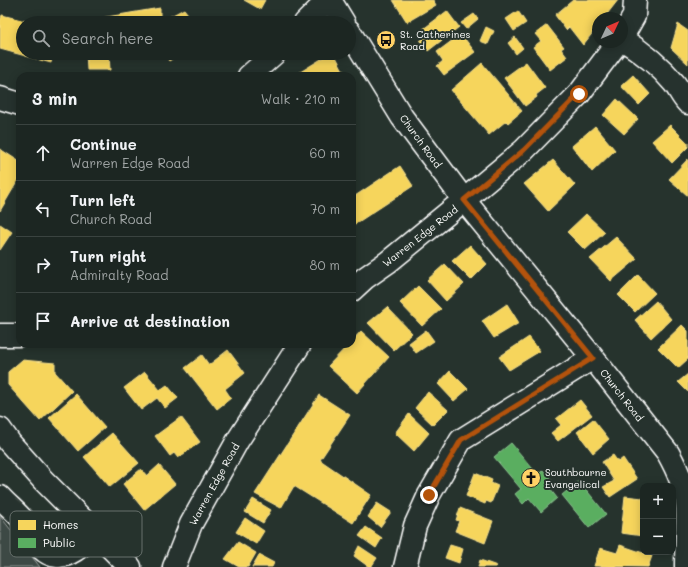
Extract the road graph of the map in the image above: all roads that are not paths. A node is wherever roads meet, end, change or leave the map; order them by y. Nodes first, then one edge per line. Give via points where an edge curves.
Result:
1 (329, 0) edge
2 (635, 0) edge
3 (312, 16) edge
4 (339, 16) edge
5 (628, 27) edge
6 (356, 42) edge
7 (628, 42) edge
8 (614, 48) edge
9 (267, 60) edge
10 (254, 72) edge
11 (0, 98) edge
12 (16, 103) edge
13 (688, 103) edge
14 (464, 200) junction
15 (356, 286) edge
16 (0, 335) edge
17 (16, 335) edge
18 (297, 348) edge
19 (593, 358) junction
20 (0, 429) edge
21 (0, 497) edge
22 (13, 511) edge
23 (74, 511) edge
24 (50, 557) edge
25 (70, 557) edge
26 (120, 557) edge
27 (130, 567) edge
28 (174, 567) edge
29 (405, 567) edge
30 (686, 567) edge

1 - 3 street
1 - 4 street
2 - 5 street via 634,16
6 - 14 street, Church Road via 402,117
7 - 13 street via 674,83
8 - 14 street, Warren Edge Road via 579,94 524,150
9 - 10 street
11 - 12 street
14 - 15 street, Warren Edge Road
14 - 19 street, Church Road
16 - 17 street
18 - 28 street, Warren Edge Road via 235,446 191,524
19 - 29 street via 461,440 423,507 415,526
19 - 30 street, Church Road via 668,453 676,468 687,505
20 - 23 street via 43,480
21 - 22 street
24 - 25 street
26 - 27 street

